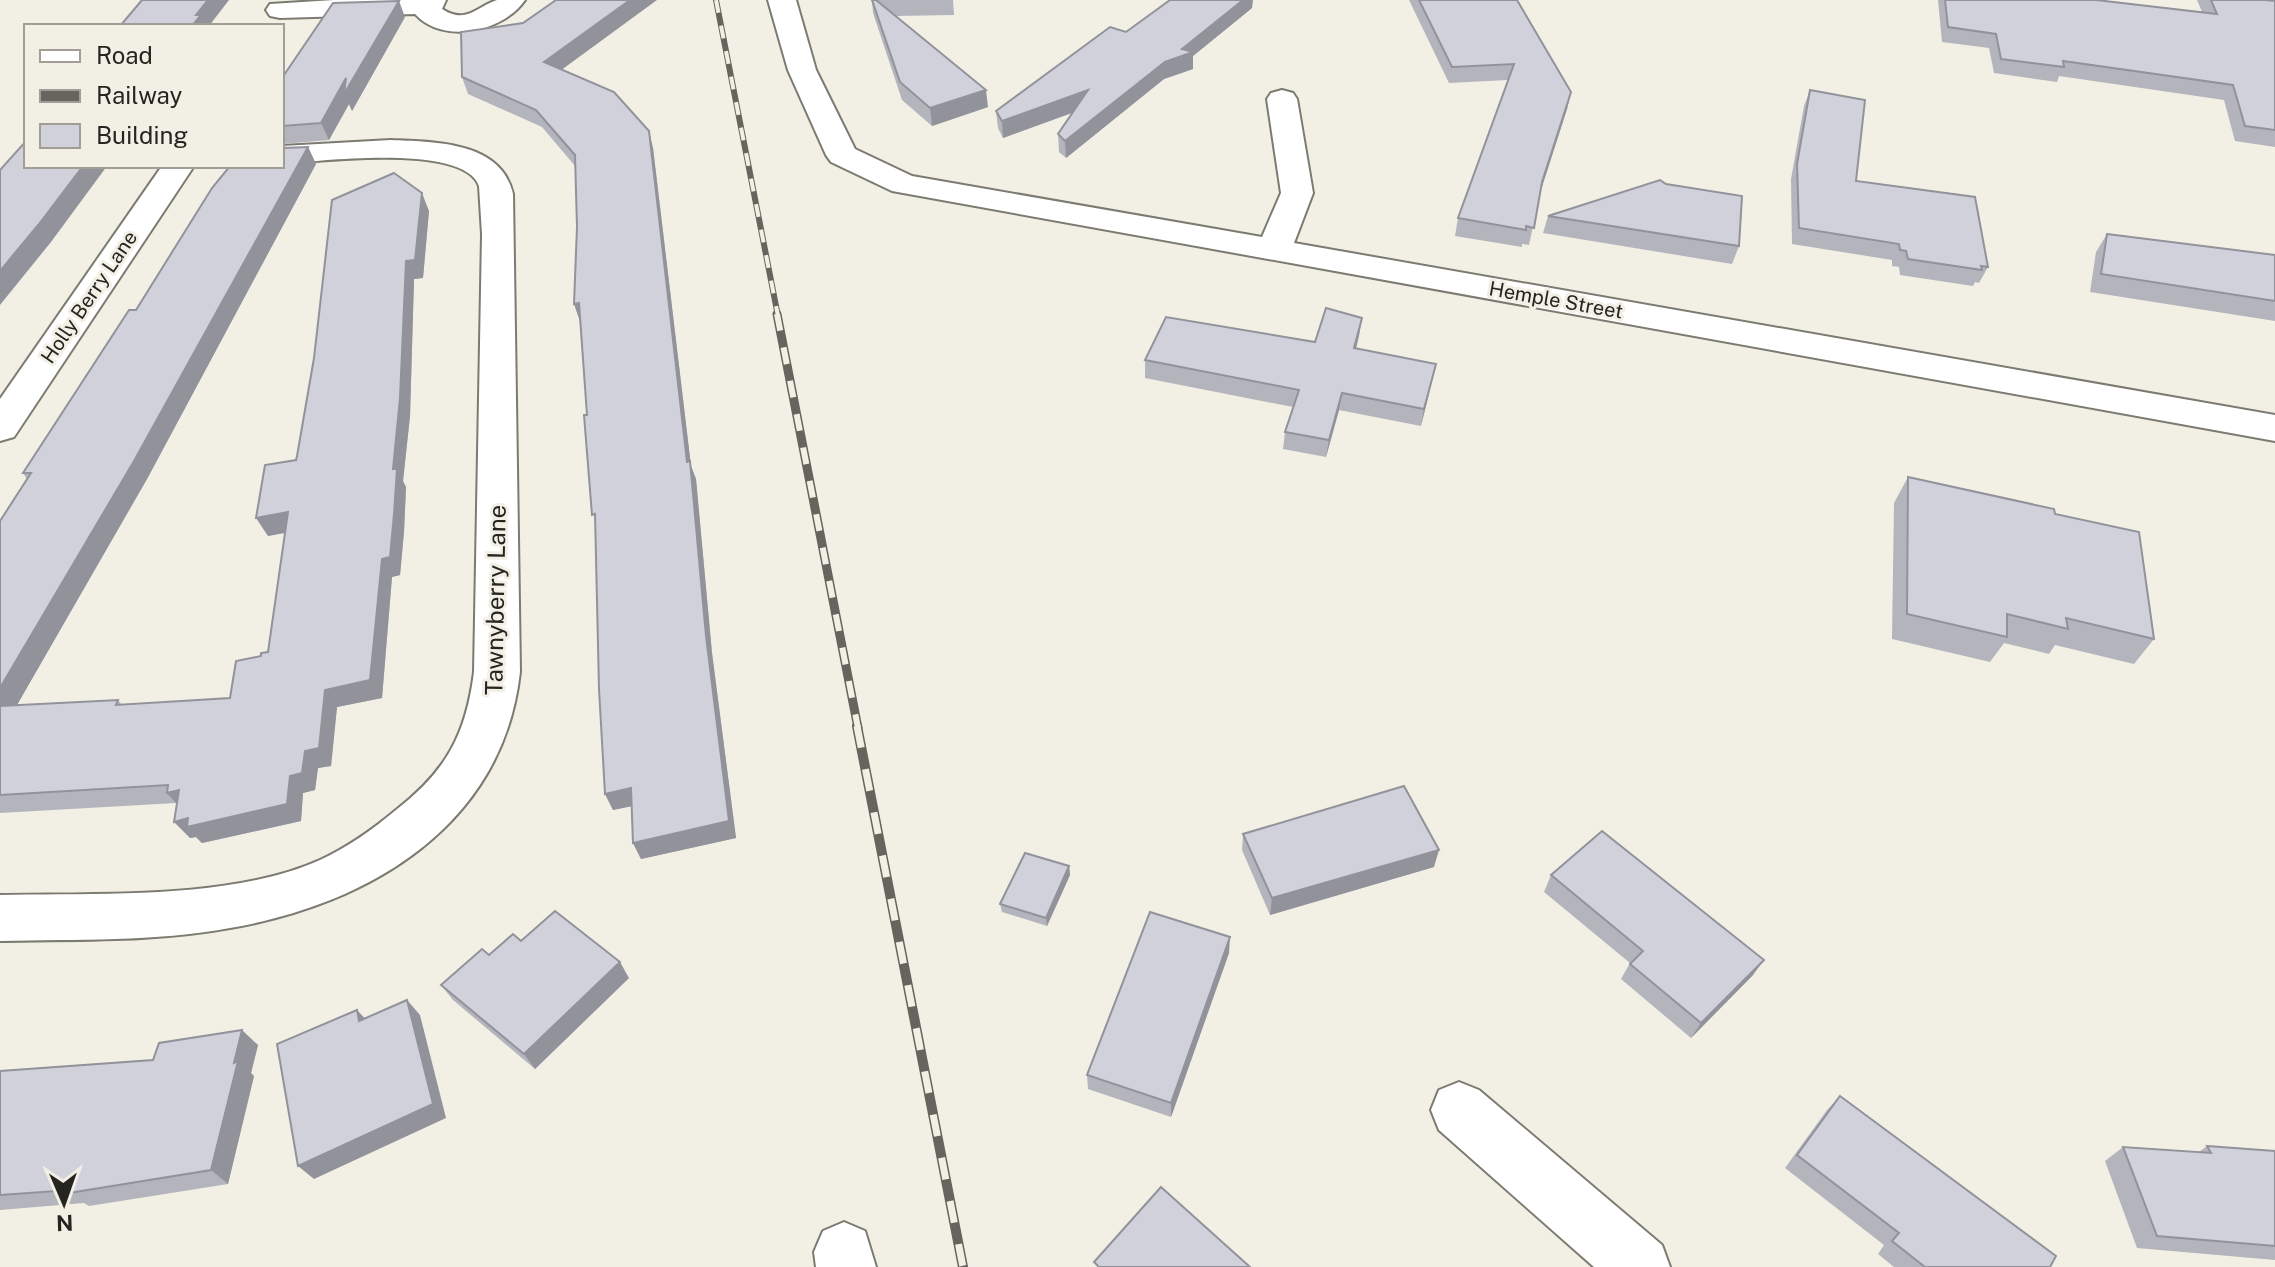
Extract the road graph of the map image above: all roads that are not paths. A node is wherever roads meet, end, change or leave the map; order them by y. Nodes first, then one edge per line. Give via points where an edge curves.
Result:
1 (511, 0) edge
2 (782, 0) edge
3 (430, 2) edge
4 (279, 12) edge
5 (1282, 99) dead end
6 (284, 155) edge
7 (177, 168) edge
8 (1274, 250) junction
9 (0, 428) edge
10 (2275, 428) edge
11 (0, 918) edge
12 (1459, 1110) dead end
13 (1640, 1267) edge

1 - 3 street via 494,15 467,22 432,16
2 - 8 street, Hemple Street via 802,70 842,155 903,184
3 - 4 street
5 - 8 street via 1297,193
6 - 11 street, Tawnyberry Lane via 356,150 447,154 478,165 496,188 494,711 477,753 450,792 417,825 343,875 249,905
7 - 9 street, Holly Berry Lane
8 - 10 street, Hemple Street
12 - 13 street

